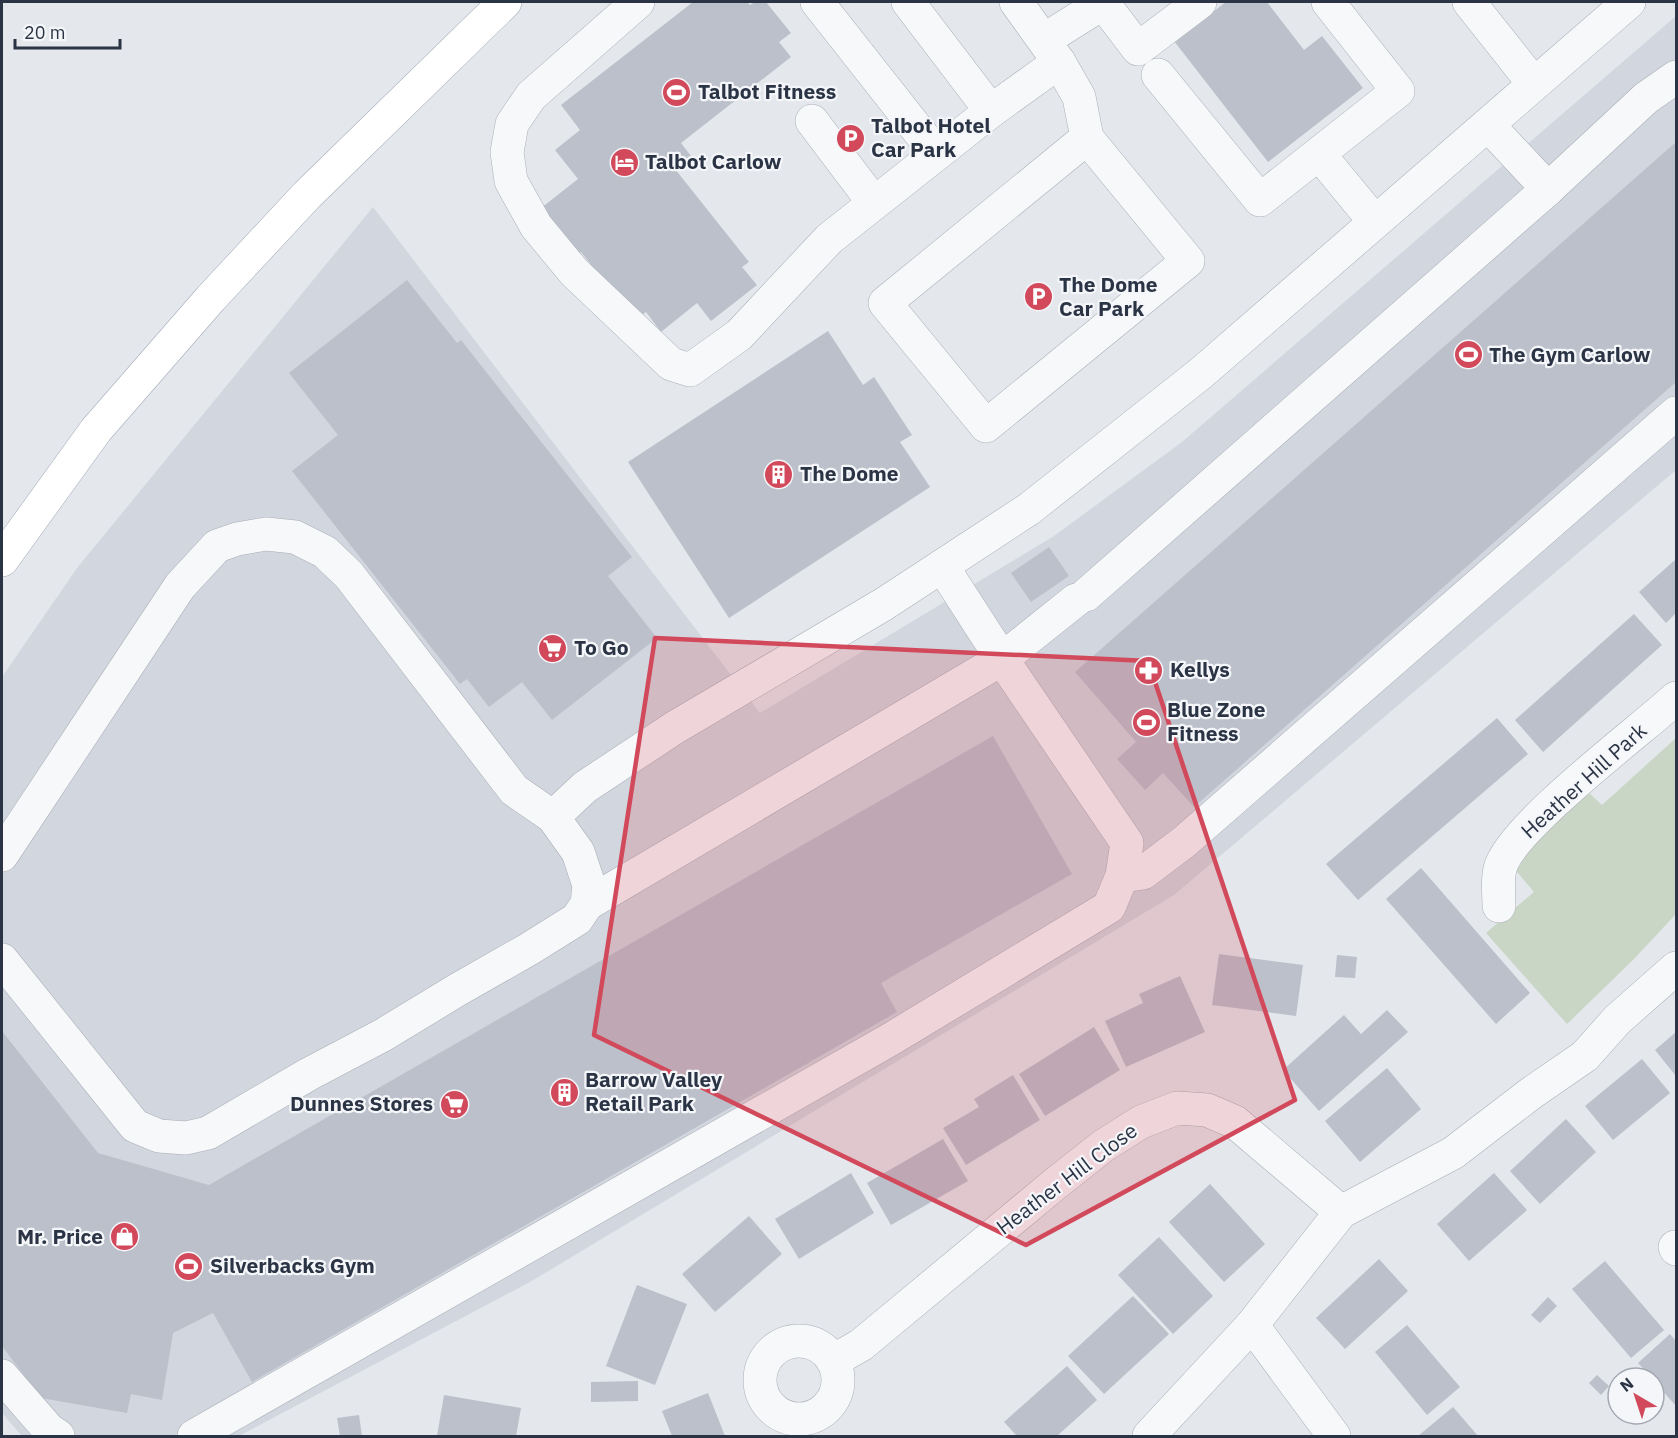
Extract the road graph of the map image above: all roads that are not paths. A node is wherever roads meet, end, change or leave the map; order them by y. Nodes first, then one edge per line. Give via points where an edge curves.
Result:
1 (505, 2) edge
2 (638, 2) edge
3 (817, 2) edge
4 (908, 2) edge
5 (1016, 2) edge
6 (1200, 2) edge
7 (1328, 2) edge
8 (1470, 2) edge
9 (1629, 2) edge
10 (1051, 51) junction
11 (1158, 75) dead end
12 (1677, 76) edge
13 (1534, 84) junction
14 (991, 111) junction
15 (812, 121) dead end
16 (1488, 125) junction
17 (1087, 138) junction
18 (936, 153) junction
19 (1319, 154) junction
20 (1548, 189) junction
21 (874, 203) junction
22 (1375, 222) junction
23 (1677, 413) edge
24 (2, 560) edge
25 (942, 566) junction
26 (1002, 659) junction
27 (1677, 698) edge
28 (553, 817) junction
29 (2, 855) edge
30 (1122, 876) junction
31 (587, 904) junction
32 (1499, 906) dead end
33 (2, 960) edge
34 (1677, 968) edge
35 (1341, 1212) junction
36 (1252, 1325) junction
37 (833, 1360) dead end
38 (2, 1376) edge
39 (58, 1437) edge
40 (194, 1437) edge
41 (1149, 1437) edge
42 (1334, 1437) edge

1 - 24 main road via 308,195 211,298 96,430
2 - 21 street via 531,96 512,124 507,152 511,181 536,226 574,272 671,364 690,370 739,335 829,239
3 - 18 street
4 - 14 street
5 - 10 street
6 - 10 street via 1138,49 1103,3
7 - 19 street via 1398,91
8 - 13 street
9 - 13 street
10 - 14 street
10 - 17 street via 1079,97
11 - 19 street via 1260,200
12 - 20 street via 1646,98
13 - 16 street
14 - 18 street
15 - 21 street
16 - 20 street
16 - 22 street
17 - 17 street via 1188,261 986,426 885,303
18 - 21 street
19 - 22 street
20 - 26 street via 1081,598
22 - 25 street via 1200,374 1029,508
23 - 30 street via 1184,842 1143,873
25 - 26 street
25 - 28 street via 674,728 585,787
26 - 30 street via 1127,843
26 - 31 street
27 - 32 street, Heather Hill Park via 1535,820 1507,853 1500,868
28 - 29 street via 514,790 349,575 325,552 295,537 266,534 217,546 180,586
28 - 31 street via 578,852 589,885
30 - 40 street via 1109,907 891,1039
31 - 33 street via 577,919 383,1035 208,1133 186,1138 159,1136 135,1126
34 - 35 street via 1617,1020 1585,1056 1453,1153
35 - 36 street
35 - 37 street, Heather Hill Close via 1235,1122 1207,1110 1177,1108 1141,1122 1103,1146 861,1345
36 - 41 street
36 - 42 street
38 - 39 street

